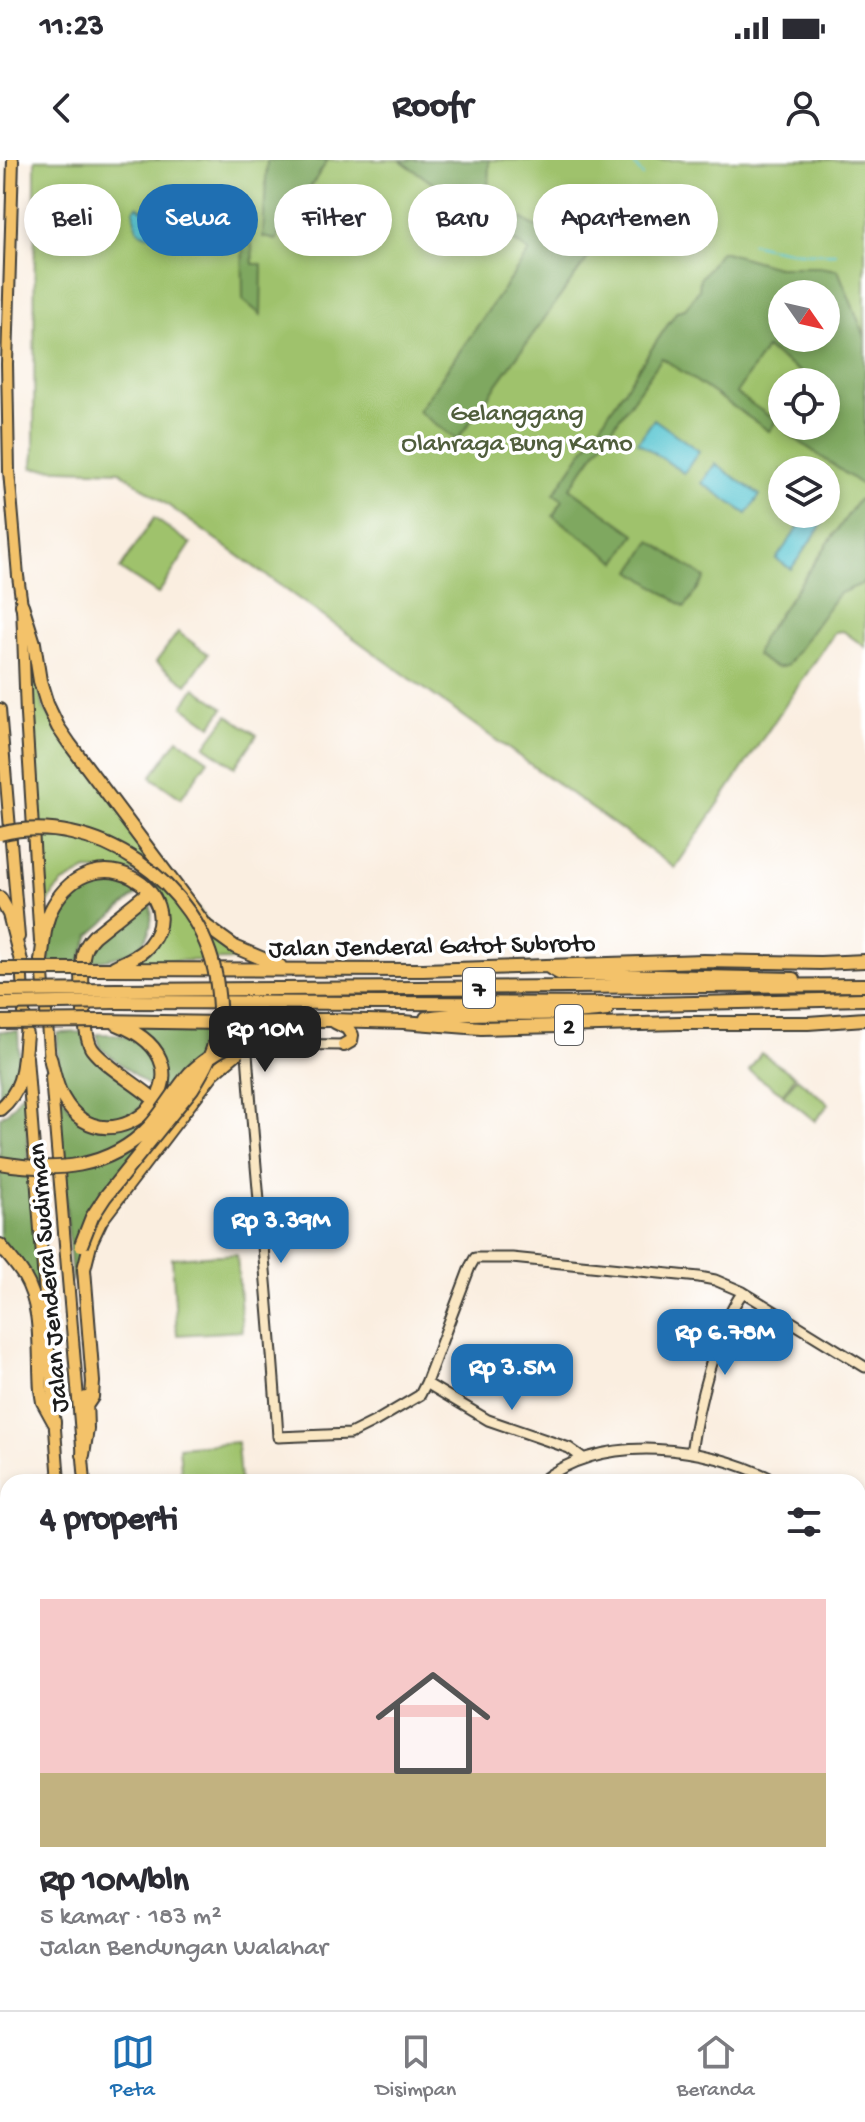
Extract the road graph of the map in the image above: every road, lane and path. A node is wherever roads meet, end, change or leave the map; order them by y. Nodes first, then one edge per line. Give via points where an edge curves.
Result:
1 (13, 160) edge
2 (22, 605) junction
3 (0, 709) edge
4 (0, 834) edge
5 (169, 875) junction
6 (158, 884) dead end
7 (145, 895) dead end
8 (0, 898) edge
9 (41, 960) junction
10 (21, 961) junction
11 (865, 961) edge
12 (547, 966) junction
13 (0, 969) edge
14 (110, 969) junction
15 (287, 969) junction
16 (865, 985) edge
17 (838, 987) junction
18 (0, 991) edge
19 (117, 996) junction
20 (865, 999) edge
21 (0, 1004) edge
22 (650, 1004) junction
23 (865, 1019) edge
24 (296, 1020) junction
25 (332, 1020) junction
26 (105, 1021) junction
27 (0, 1022) edge
28 (403, 1022) junction
29 (273, 1024) junction
30 (26, 1034) junction
31 (344, 1045) joint
32 (50, 1057) junction
33 (150, 1096) dead end
34 (0, 1109) edge
35 (0, 1163) edge
36 (0, 1245) edge
37 (743, 1292) junction
38 (865, 1367) edge
39 (426, 1383) junction
40 (86, 1406) junction
41 (54, 1422) junction
42 (691, 1453) junction
43 (83, 1455) junction
44 (583, 1458) junction
45 (58, 1474) edge
46 (84, 1474) edge
47 (554, 1474) edge
48 (760, 1474) edge

1 - 2 main road, Jalan Jenderal Sudirman via 8,456
2 - 5 highway via 43,691 58,727
2 - 9 main road, Jalan Jenderal Sudirman
3 - 10 main road, Jalan Jenderal Sudirman
4 - 40 highway, bridge via 28,830 77,835 127,854 156,874 176,893 206,943 219,998 219,1025 202,1072 105,1197 81,1245 77,1267
5 - 6 highway
5 - 15 highway via 206,926 243,951
7 - 33 highway via 87,943 82,959 90,1046
8 - 10 highway
9 - 14 highway via 47,921 63,892 88,874 115,871 147,888 159,916 150,945
9 - 32 main road, Jalan Jenderal Sudirman
10 - 30 main road, Jalan Jenderal Sudirman
11 - 12 highway, Jalan Jenderal Gatot Subroto
12 - 15 highway, Jalan Jenderal Gatot Subroto
12 - 17 highway via 567,974 803,979
13 - 14 highway, Jalan Jenderal Gatot Subroto, bridge
14 - 15 highway, Jalan Jenderal Gatot Subroto
16 - 17 highway, 7
17 - 19 highway, 7
18 - 19 highway, 7, bridge
19 - 21 highway, 7, bridge
19 - 22 highway, 7
20 - 22 highway, 7
22 - 28 highway via 586,1013 457,1015
23 - 28 highway, 2 via 481,1028
24 - 25 highway, 2
24 - 29 highway, 2
24 - 40 highway via 255,1039 223,1063 101,1220 84,1269 93,1382
25 - 28 highway, 2
25 - 31 highway via 352,1035
26 - 27 highway, 2, bridge
26 - 29 highway, 2
26 - 32 highway via 151,1044 161,1062 159,1093 138,1118 104,1126 79,1117 62,1098
29 - 35 highway, bridge via 218,1051 191,1073 149,1127 111,1156 55,1169
30 - 34 highway via 19,1087
30 - 41 main road, Jalan Jenderal Sudirman
31 - 39 street via 260,1044 247,1053 278,1437 350,1434 420,1395
32 - 43 main road, Jalan Jenderal Sudirman
36 - 41 highway via 31,1291 43,1402
37 - 38 street
37 - 39 street via 699,1277 475,1258
37 - 42 street via 713,1358
39 - 44 street via 488,1420 569,1448
40 - 43 highway
41 - 45 main road, Jalan Jenderal Sudirman
42 - 44 street via 624,1450
42 - 48 street
43 - 46 main road, Jalan Jenderal Sudirman
44 - 47 street

